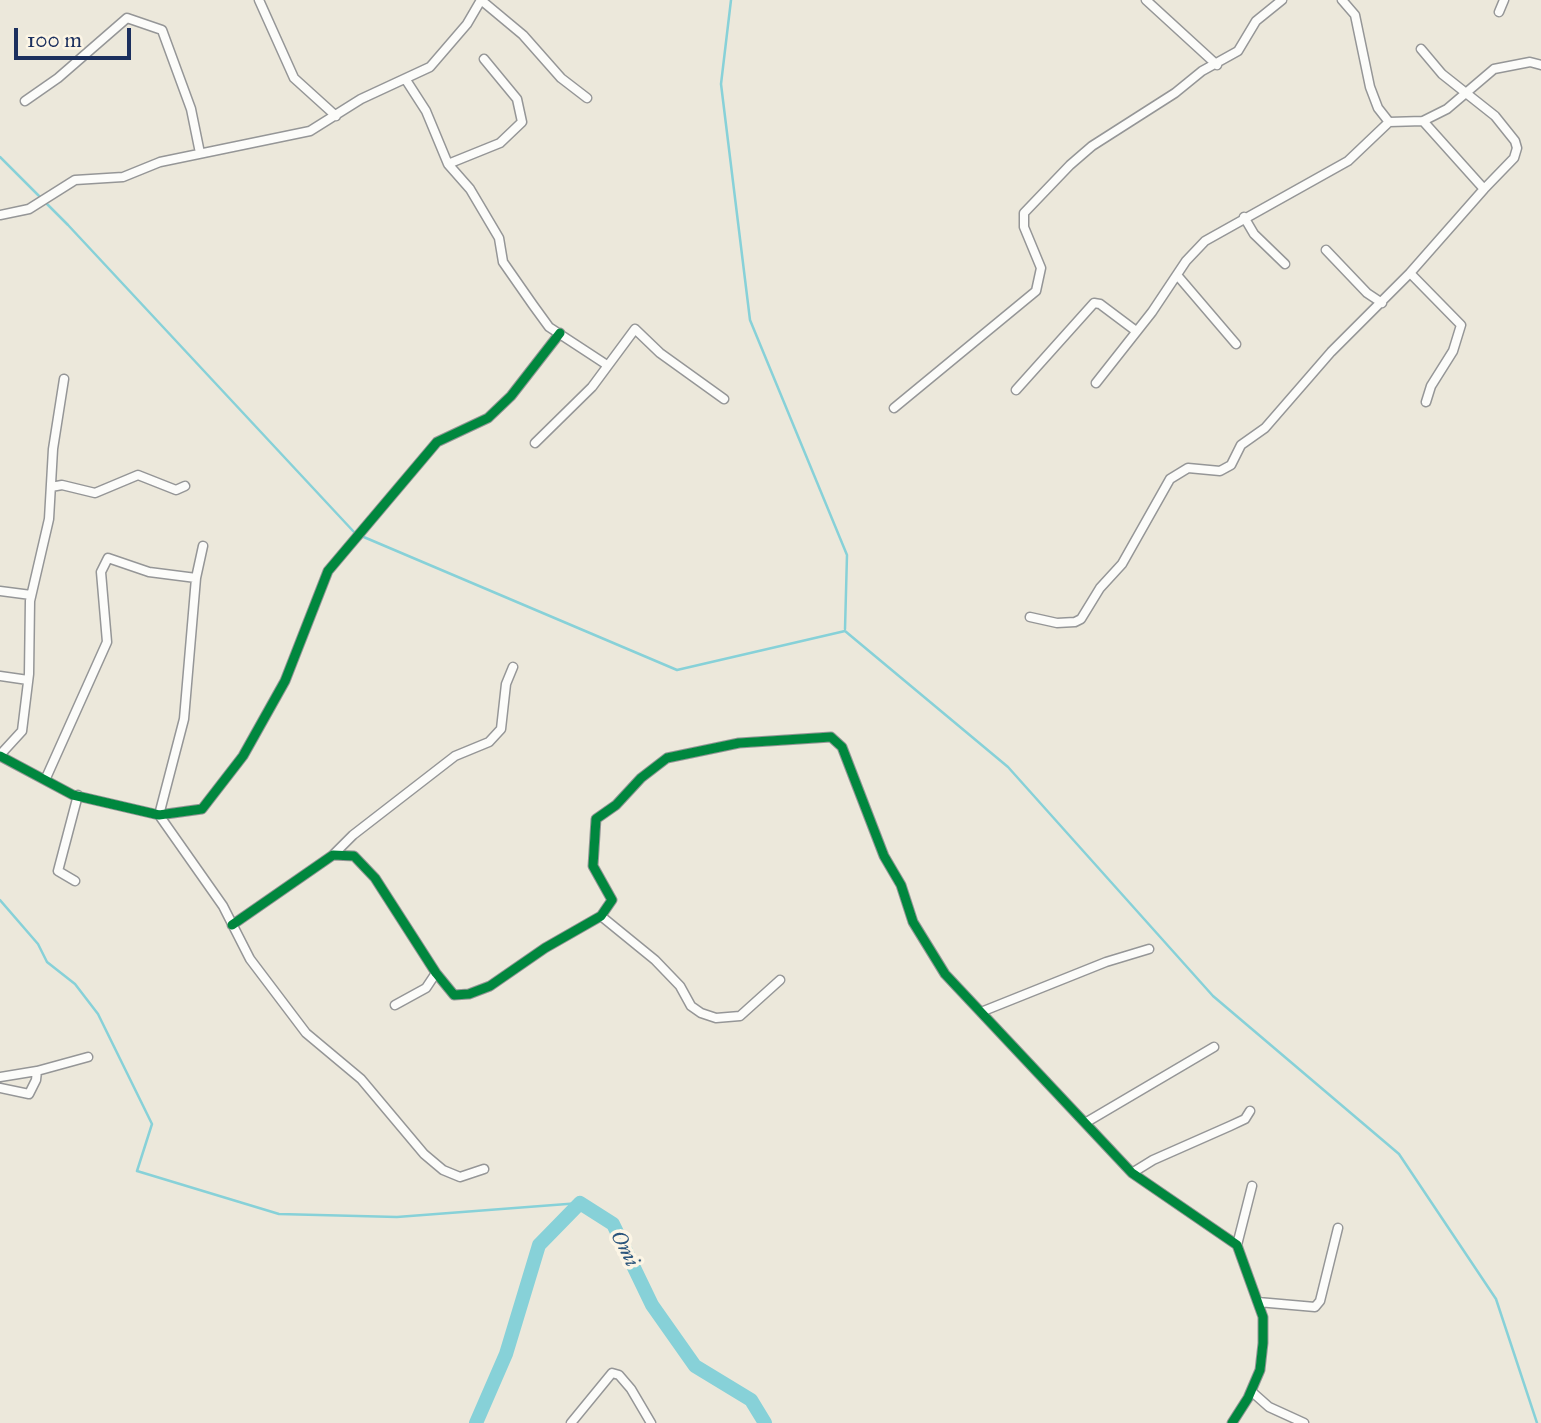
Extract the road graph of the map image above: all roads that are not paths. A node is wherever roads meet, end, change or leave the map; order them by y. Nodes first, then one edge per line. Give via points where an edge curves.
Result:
1 (260, 0) edge
2 (481, 0) edge
3 (1146, 0) edge
4 (1282, 0) edge
5 (1342, 0) edge
6 (1504, 0) edge
7 (1499, 12) dead end
8 (1421, 49) dead end
9 (484, 59) dead end
10 (1217, 65) junction
11 (1541, 65) edge
12 (406, 80) junction
13 (1466, 94) junction
14 (587, 98) dead end
15 (25, 101) dead end
16 (336, 116) junction
17 (1423, 121) junction
18 (1389, 122) junction
19 (200, 153) junction
20 (449, 164) junction
21 (1484, 189) junction
22 (0, 215) edge
23 (1244, 217) junction
24 (1326, 250) dead end
25 (1285, 264) dead end
26 (1410, 273) junction
27 (1177, 275) junction
28 (1382, 303) junction
29 (1136, 331) junction
30 (560, 334) junction
31 (1236, 344) dead end
32 (607, 365) junction
33 (64, 379) dead end
34 (1096, 383) dead end
35 (1016, 390) dead end
36 (724, 399) dead end
37 (1426, 402) dead end
38 (894, 408) dead end
39 (535, 443) dead end
40 (185, 486) dead end
41 (51, 487) junction
42 (203, 546) dead end
43 (196, 578) junction
44 (0, 591) edge
45 (32, 595) junction
46 (1030, 617) dead end
47 (513, 667) dead end
48 (0, 676) edge
49 (28, 680) junction
50 (0, 756) edge
51 (46, 778) junction
52 (78, 796) junction
53 (159, 815) junction
54 (333, 855) junction
55 (75, 881) dead end
56 (601, 916) junction
57 (233, 925) junction
58 (1149, 949) dead end
59 (436, 973) junction
60 (780, 980) dead end
61 (395, 1005) dead end
62 (981, 1012) junction
63 (1214, 1047) dead end
64 (88, 1057) dead end
65 (37, 1071) junction
66 (0, 1077) edge
67 (0, 1088) edge
68 (1250, 1111) dead end
69 (1085, 1123) junction
70 (484, 1169) dead end
71 (1132, 1172) junction
72 (1252, 1186) dead end
73 (1338, 1228) dead end
74 (1237, 1245) junction
75 (1258, 1302) junction
76 (1251, 1391) junction
77 (571, 1423) edge
78 (651, 1423) edge
79 (1232, 1423) edge
80 (1304, 1423) edge

1 - 16 street via 294,78
2 - 12 street via 430,67
2 - 14 street
3 - 10 street
4 - 10 street via 1256,21 1238,51
5 - 18 street via 1355,15 1370,87
6 - 7 street
8 - 13 street
9 - 20 street via 517,99 522,122 500,143
10 - 38 street via 1092,146 1024,213 1024,227 1041,268 1036,291
11 - 13 street via 1530,62 1494,69
12 - 16 street via 361,99
12 - 20 street via 426,111
13 - 17 street
13 - 21 street via 1495,116 1517,148 1514,158
15 - 19 street via 127,18 162,30 191,109
16 - 19 street via 310,131
17 - 18 street
17 - 21 street
18 - 23 street via 1348,161
19 - 22 street via 122,177 75,180 29,209
20 - 30 street via 499,238 503,262 549,327
21 - 26 street
23 - 25 street via 1254,234
23 - 27 street via 1205,241
24 - 28 street
26 - 28 street
26 - 37 street via 1461,324 1453,351
27 - 29 street
27 - 31 street
28 - 46 street via 1331,352 1265,428 1241,445 1231,465 1220,471 1188,468 1170,479 1122,564 1081,619 1056,622
29 - 34 street
29 - 35 street via 1094,303
30 - 32 street
30 - 53 street via 488,418 437,442 328,571 285,681 243,756 202,809
32 - 36 street via 635,329
32 - 39 street via 592,387
33 - 41 street
40 - 41 street via 176,490 138,475 95,493
41 - 45 street via 49,519
42 - 43 street
43 - 51 street via 149,572 108,558 101,572 107,642
43 - 53 street via 184,719
44 - 45 street
45 - 49 street
47 - 54 street via 500,729 489,741 455,755
48 - 49 street
49 - 50 street via 22,731
50 - 51 street
51 - 52 street
52 - 53 street
52 - 55 street via 58,871
53 - 57 street
54 - 57 street
54 - 59 street via 354,856 375,878
56 - 59 street via 490,986 469,994 454,995
56 - 60 street via 655,960 701,1013 716,1018 740,1016
56 - 62 street via 612,900 593,866 596,819 641,778 667,758 694,751 831,737 842,747 913,922 945,974
57 - 70 street via 250,959 284,1007 306,1033 361,1079 424,1154 460,1177
58 - 62 street
59 - 61 street via 426,988
62 - 69 street
63 - 69 street
64 - 65 street
65 - 66 street
65 - 67 street via 29,1094
68 - 71 street via 1245,1119
69 - 71 street
71 - 74 street
72 - 74 street
73 - 75 street via 1315,1307
74 - 75 street
75 - 76 street via 1264,1343
76 - 79 street
76 - 80 street via 1269,1407
77 - 78 street via 612,1373 620,1375 631,1389

